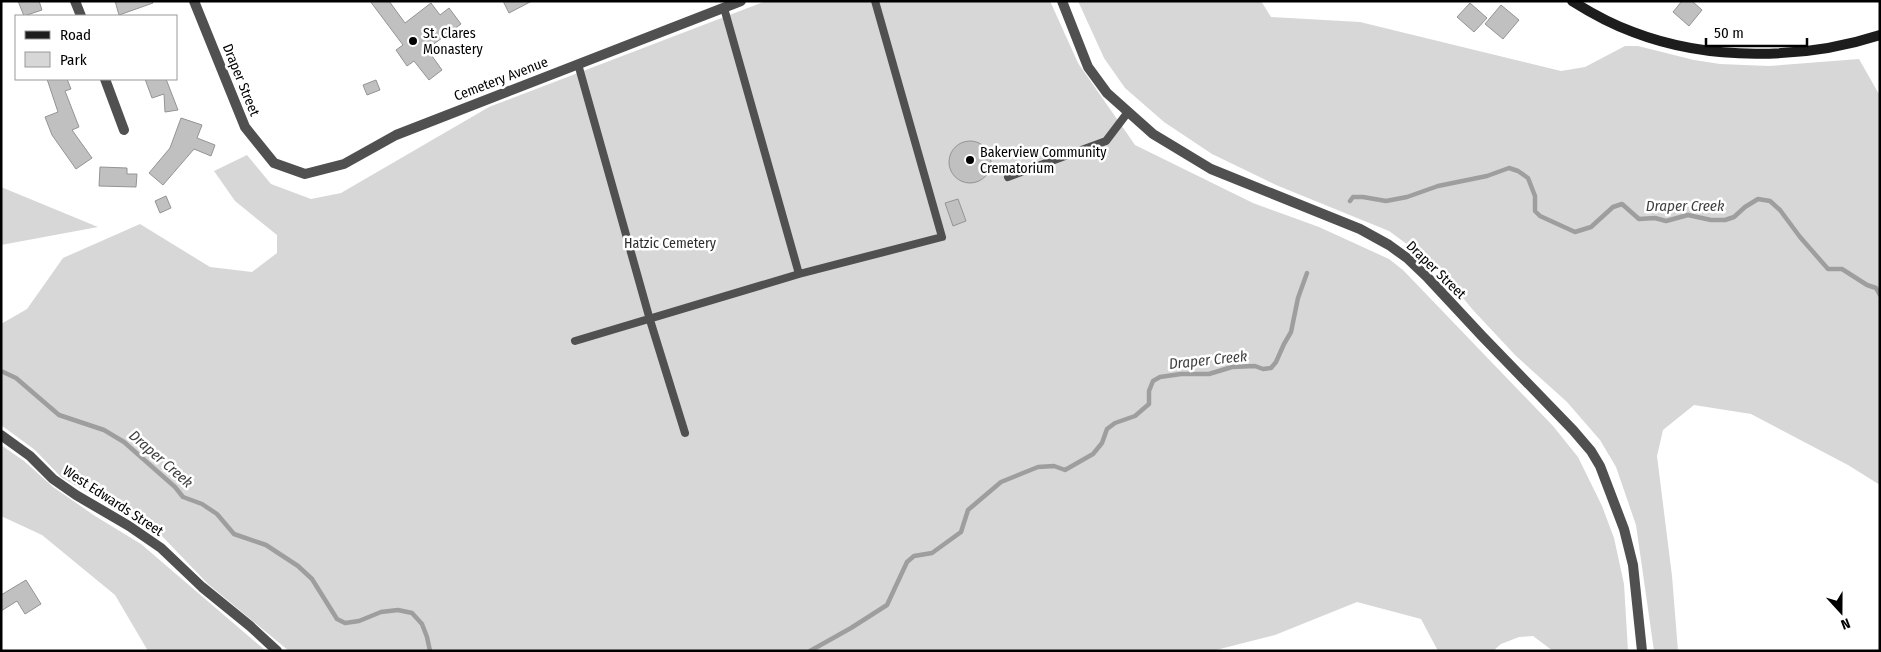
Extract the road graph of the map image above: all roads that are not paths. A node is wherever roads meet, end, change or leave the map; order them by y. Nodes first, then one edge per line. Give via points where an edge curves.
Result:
1 (75, 1) edge
2 (194, 1) edge
3 (741, 1) edge
4 (875, 1) edge
5 (1062, 1) edge
6 (1572, 1) edge
7 (724, 8) junction
8 (81, 15) edge
9 (1880, 35) edge
10 (578, 64) junction
11 (104, 80) edge
12 (1128, 112) junction
13 (124, 130) dead end
14 (274, 163) joint
15 (1008, 177) dead end
16 (799, 274) junction
17 (650, 320) junction
18 (575, 341) dead end
19 (685, 433) dead end
20 (1, 435) edge
21 (277, 651) edge
22 (1642, 651) edge

1 - 8 street
2 - 14 street, Draper Street via 245,127
3 - 7 street, Cemetery Avenue
4 - 16 lane via 942,237
5 - 12 street, Draper Street via 1088,66 1107,93
6 - 9 main road via 1596,16 1634,32 1712,51 1760,54 1818,50
7 - 10 street, Cemetery Avenue
7 - 16 lane
10 - 14 street, Cemetery Avenue via 396,135 344,164 305,174
10 - 17 lane
11 - 13 street
12 - 15 lane via 1106,141
12 - 22 street, Draper Street via 1153,134 1210,169 1389,245 1428,278 1543,398 1591,451 1611,490 1633,565
16 - 17 lane
17 - 18 lane
17 - 19 lane
20 - 21 street, West Edwards Street via 30,456 53,479 161,548

